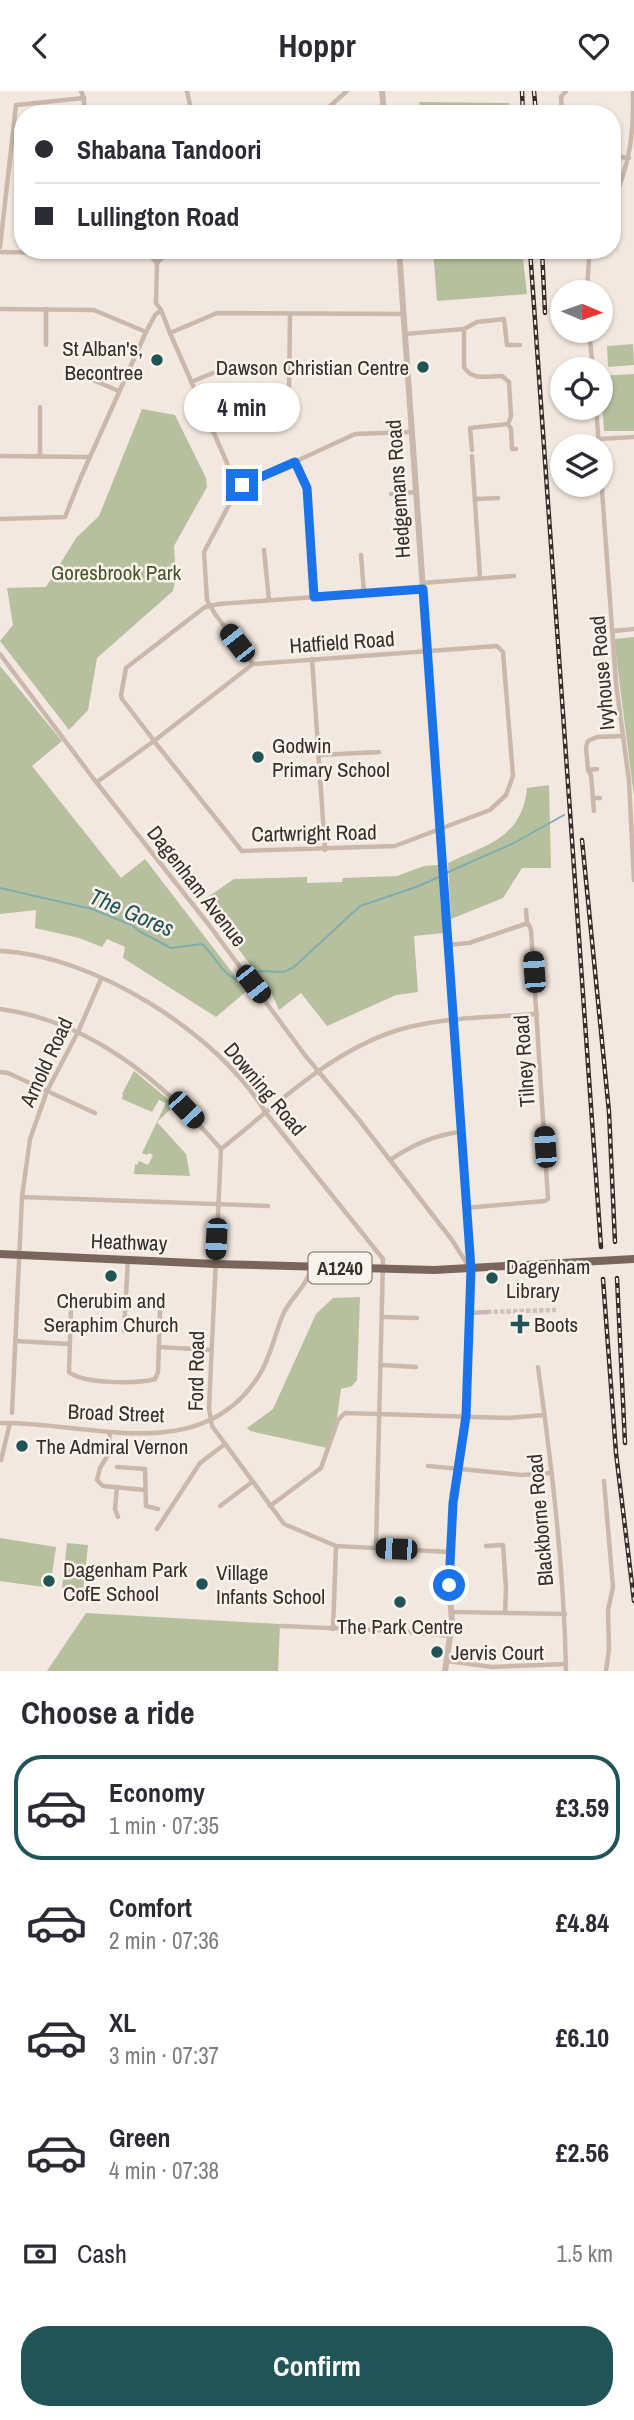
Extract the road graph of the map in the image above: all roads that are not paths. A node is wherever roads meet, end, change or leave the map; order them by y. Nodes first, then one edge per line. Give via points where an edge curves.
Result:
1 (81, 91) edge
2 (347, 91) edge
3 (633, 91) edge
4 (84, 98) junction
5 (16, 105) edge
6 (84, 105) edge
7 (331, 105) edge
8 (14, 122) edge
9 (621, 157) edge
10 (629, 158) junction
11 (0, 163) edge
12 (9, 164) junction
13 (621, 180) edge
14 (0, 249) edge
15 (154, 259) edge
16 (161, 259) edge
17 (399, 259) edge
18 (589, 259) edge
19 (157, 263) junction
20 (588, 280) edge
21 (0, 309) edge
22 (46, 309) junction
23 (162, 310) junction
24 (290, 313) junction
25 (404, 314) junction
26 (464, 329) junction
27 (146, 332) junction
28 (170, 333) junction
29 (405, 334) junction
30 (46, 345) dead end
31 (520, 345) dead end
32 (213, 373) dead end
33 (88, 377) dead end
34 (191, 382) junction
35 (119, 391) junction
36 (40, 407) dead end
37 (508, 423) junction
38 (212, 431) junction
39 (412, 432) junction
40 (634, 437) edge
41 (613, 438) edge
42 (516, 449) dead end
43 (0, 456) edge
44 (40, 456) junction
45 (89, 457) junction
46 (295, 462) junction
47 (238, 488) junction
48 (416, 492) junction
49 (391, 494) dead end
50 (603, 497) edge
51 (498, 498) dead end
52 (475, 499) junction
53 (0, 519) edge
54 (264, 550) dead end
55 (361, 555) dead end
56 (514, 576) dead end
57 (480, 578) junction
58 (423, 586) junction
59 (363, 593) junction
60 (314, 597) junction
61 (269, 600) junction
62 (210, 606) junction
63 (634, 629) edge
64 (613, 631) junction
65 (502, 648) joint
66 (427, 651) junction
67 (0, 654) edge
68 (312, 659) junction
69 (253, 664) junction
70 (623, 736) junction
71 (155, 741) junction
72 (379, 752) dead end
73 (319, 755) junction
74 (597, 769) dead end
75 (588, 770) junction
76 (97, 782) junction
77 (600, 798) dead end
78 (593, 799) junction
79 (594, 811) dead end
80 (440, 830) junction
81 (326, 850) junction
82 (634, 880) edge
83 (526, 910) dead end
84 (527, 924) junction
85 (447, 945) junction
86 (0, 951) edge
87 (102, 979) junction
88 (0, 1009) edge
89 (537, 1014) junction
90 (452, 1020) junction
91 (78, 1032) junction
92 (0, 1072) edge
93 (319, 1072) junction
94 (47, 1091) junction
95 (95, 1113) dead end
96 (266, 1113) junction
97 (460, 1132) junction
98 (221, 1149) junction
99 (390, 1160) junction
100 (22, 1197) junction
101 (217, 1205) junction
102 (268, 1206) dead end
103 (465, 1208) junction
104 (0, 1254) edge
105 (19, 1255) junction
106 (128, 1259) junction
107 (634, 1259) edge
108 (215, 1264) junction
109 (311, 1268) junction
110 (471, 1269) junction
111 (385, 1270) junction
112 (71, 1309) dead end
113 (160, 1311) dead end
114 (487, 1312) tunnel mouth
115 (470, 1313) junction
116 (383, 1317) junction
117 (417, 1318) dead end
118 (124, 1331) dead end
119 (16, 1341) junction
120 (69, 1343) junction
121 (159, 1347) junction
122 (211, 1350) junction
123 (382, 1365) junction
124 (416, 1367) dead end
125 (538, 1367) dead end
126 (12, 1413) dead end
127 (380, 1414) junction
128 (466, 1416) junction
129 (544, 1416) junction
130 (210, 1420) junction
131 (0, 1423) edge
132 (10, 1423) junction
133 (110, 1433) junction
134 (225, 1444) junction
135 (1, 1460) edge
136 (428, 1466) dead end
137 (117, 1467) dead end
138 (458, 1470) junction
139 (552, 1473) junction
140 (604, 1481) dead end
141 (253, 1482) junction
142 (117, 1487) junction
143 (145, 1490) junction
144 (220, 1506) dead end
145 (270, 1506) junction
146 (158, 1509) dead end
147 (118, 1517) dead end
148 (157, 1529) dead end
149 (337, 1546) junction
150 (486, 1546) dead end
151 (376, 1548) junction
152 (450, 1552) junction
153 (452, 1612) junction
154 (505, 1613) junction
155 (565, 1613) junction
156 (281, 1626) dead end
157 (334, 1629) junction
158 (451, 1636) junction
159 (447, 1661) junction
160 (566, 1664) junction
161 (445, 1671) edge
162 (566, 1671) edge
163 (606, 1671) edge

1 - 4 street
2 - 7 street
3 - 10 street
4 - 5 street
4 - 6 street
8 - 12 street
9 - 10 street
10 - 13 street
11 - 12 street
12 - 14 street
15 - 19 street
16 - 19 street
17 - 25 street, Hedgemans Road
18 - 20 street
19 - 23 street via 156,303
21 - 22 street
22 - 27 street via 94,310
22 - 30 street
23 - 27 street
23 - 28 street
24 - 25 street
24 - 28 street via 217,313
24 - 38 street via 289,396
25 - 29 street, Hedgemans Road
26 - 29 street
26 - 31 street via 477,322 504,319 507,345
26 - 37 street via 467,373 502,376 509,382
27 - 35 street
28 - 34 street
29 - 39 street, Hedgemans Road
32 - 34 street
33 - 35 street
34 - 38 street
35 - 45 street
36 - 44 street
37 - 42 street via 512,449
37 - 52 street via 470,428
38 - 47 street
39 - 46 street via 355,435
39 - 48 street, Hedgemans Road
40 - 41 street
43 - 44 street
44 - 45 street
45 - 53 street via 63,519
46 - 47 street
46 - 60 street via 307,488
47 - 62 street via 204,552
48 - 49 street
48 - 58 street, Hedgemans Road
50 - 64 street, Ivyhouse Road
51 - 52 street
52 - 57 street
54 - 61 street
55 - 59 street
56 - 57 street
57 - 58 street
58 - 59 street
58 - 66 street, Hedgemans Road
59 - 60 street
60 - 61 street
61 - 62 street
62 - 69 street
62 - 71 street via 124,671 122,699
63 - 64 street
64 - 70 street, Ivyhouse Road
65 - 66 street, Hatfield Road
65 - 80 street, Cartwright Road via 513,764 510,786 490,810
66 - 68 street, Hatfield Road
66 - 80 street, Hedgemans Road
67 - 76 street, Dagenham Avenue
68 - 69 street, Hatfield Road
68 - 73 street
69 - 71 street
70 - 75 street via 588,741
70 - 82 street, Ivyhouse Road
71 - 76 street
71 - 81 street, Cartwright Road via 240,850
72 - 73 street
73 - 81 street
74 - 75 street
75 - 78 street
76 - 93 street, Dagenham Avenue
77 - 78 street
78 - 79 street
80 - 81 street, Cartwright Road via 395,846
80 - 85 street, Hedgemans Road
83 - 84 street, Tilney Road
84 - 85 street via 469,943
84 - 89 street, Tilney Road
85 - 90 street, Hedgemans Road
86 - 87 street, Downing Road via 70,965
87 - 91 street, Arnold Road
87 - 96 street, Downing Road via 182,1025 227,1064
88 - 91 street
89 - 90 street
89 - 103 street, Tilney Road via 548,1199
90 - 93 street via 381,1036 346,1052
90 - 97 street, Hedgemans Road
91 - 94 street, Arnold Road
91 - 98 street via 159,1085
92 - 94 street
93 - 96 street
93 - 99 street, Dagenham Avenue
94 - 95 street
94 - 100 street, Arnold Road via 30,1139
96 - 98 street
96 - 111 street, Downing Road via 383,1259
97 - 99 street via 410,1146
97 - 103 street, Hedgemans Road
98 - 101 street, Ford Road
99 - 110 street, Dagenham Avenue
100 - 101 street
100 - 105 street, Arnold Road
101 - 102 street
101 - 108 street, Ford Road
103 - 110 street, Hedgemans Road
104 - 105 main road, Heathway / A1240
105 - 106 main road, Heathway / A1240
105 - 119 street, Arnold Road
106 - 108 main road, Heathway / A1240
106 - 118 street
107 - 110 main road, Heathway / A1240
108 - 109 main road, Heathway / A1240
108 - 122 street, Ford Road
109 - 111 main road, Heathway / A1240
109 - 130 street, Broad Street via 282,1317 259,1376 241,1398
110 - 111 main road, Heathway / A1240
110 - 115 street, Hedgemans Road
111 - 116 street
112 - 120 street
113 - 121 street
114 - 115 street
115 - 128 street, Hedgemans Road
116 - 117 street
116 - 123 street
119 - 120 street
119 - 126 street, Arnold Road
120 - 121 street via 71,1375 106,1381 155,1379
121 - 122 street
122 - 130 street, Ford Road
123 - 124 street
123 - 127 street
125 - 129 street, Blackborne Road
127 - 128 street
127 - 145 street via 340,1416 321,1468
127 - 151 street
128 - 129 street
128 - 138 street, Hedgemans Road
129 - 139 street, Blackborne Road
130 - 133 street, Broad Street via 161,1433
130 - 134 street, Ford Road
131 - 132 street, Broad Street
132 - 133 street, Broad Street
132 - 135 street
133 - 142 street via 108,1455 97,1480 103,1486
134 - 141 street, Ford Road
134 - 148 street via 200,1463
136 - 138 street
137 - 143 street via 145,1469
138 - 139 street
138 - 152 street, Hedgemans Road
139 - 155 street, Blackborne Road
140 - 163 street via 613,1587
141 - 144 street
141 - 145 street, Ford Road
142 - 143 street
142 - 147 street
143 - 146 street via 146,1506
145 - 149 street, Ford Road via 284,1524
149 - 151 street, Ford Road
149 - 157 street
150 - 154 street via 503,1545
151 - 152 street, Ford Road
152 - 153 street, Hedgemans Road
153 - 154 street
153 - 158 street, Hedgemans Road
154 - 155 street
155 - 160 street, Blackborne Road
156 - 157 street
157 - 158 street
158 - 159 street, Hedgemans Road
159 - 160 street via 481,1667
159 - 161 street, Hedgemans Road
160 - 162 street, Blackborne Road

